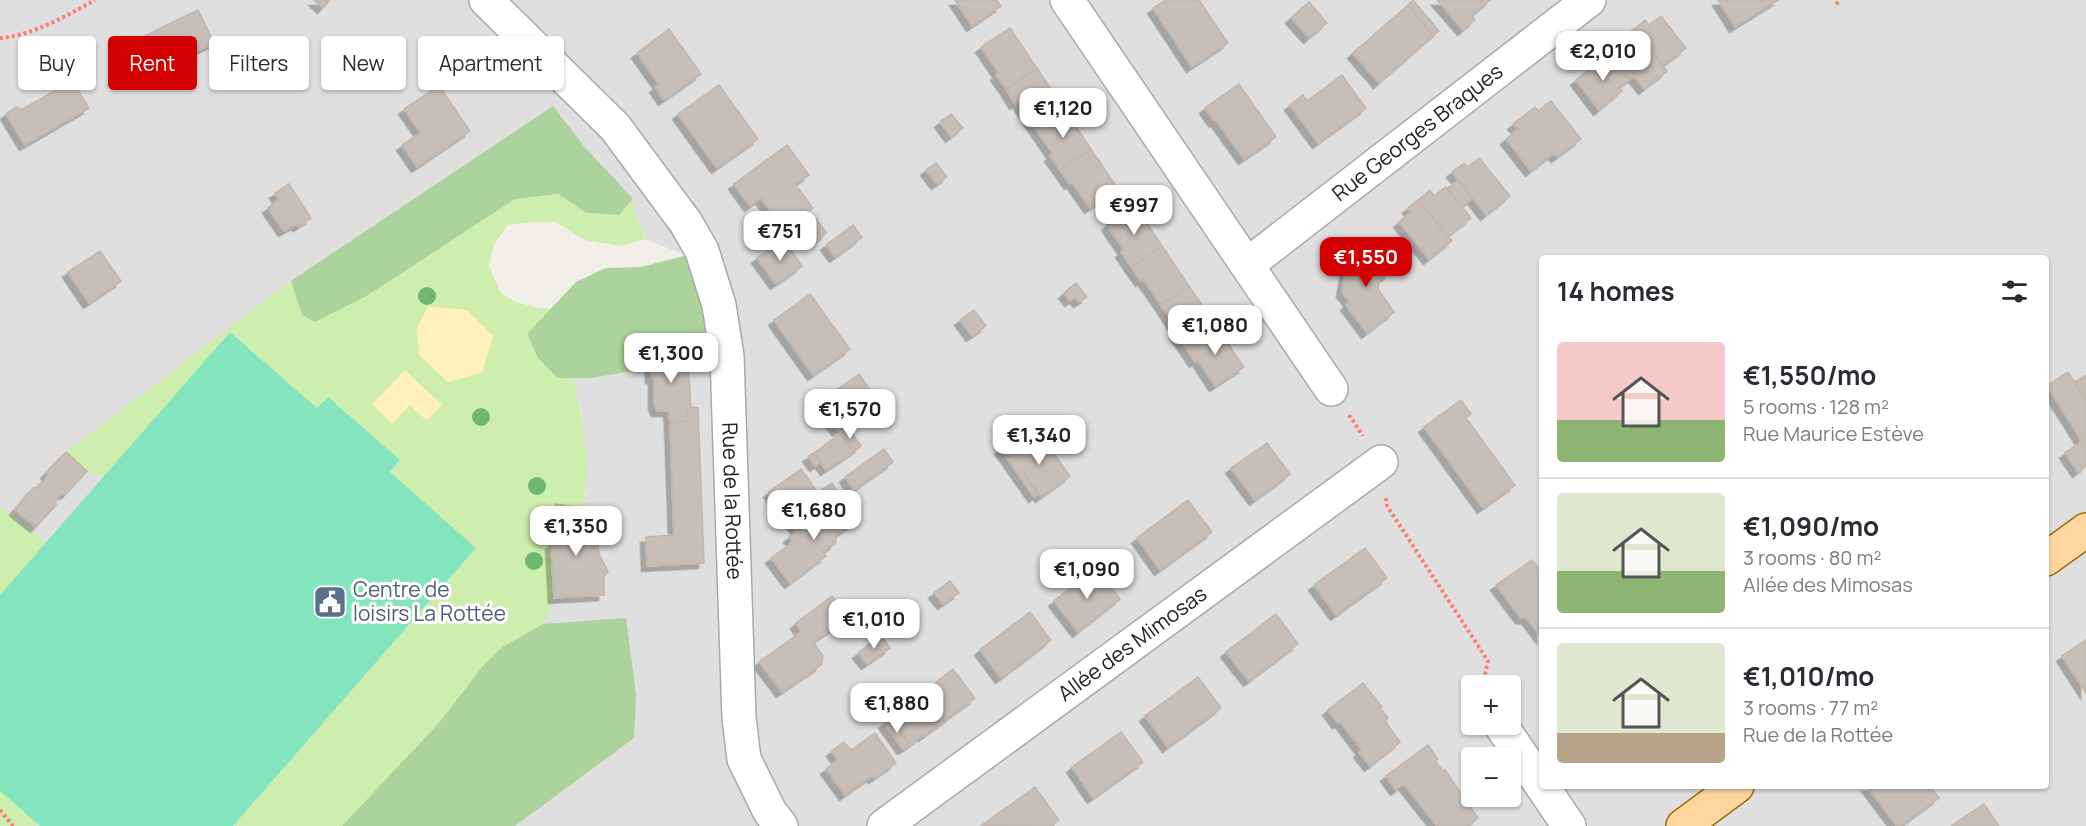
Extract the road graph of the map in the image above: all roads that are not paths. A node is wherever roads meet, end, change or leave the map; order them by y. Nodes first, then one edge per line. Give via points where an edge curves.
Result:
1 (486, 0) edge
2 (1067, 0) edge
3 (1589, 0) edge
4 (1247, 265) junction
5 (1331, 389) road end
6 (1381, 462) road end
7 (2086, 530) edge
8 (2049, 557) edge
9 (1507, 735) edge
10 (1539, 782) edge
11 (1544, 789) edge
12 (1733, 789) edge
13 (781, 826) edge
14 (884, 826) edge
15 (1569, 826) edge
16 (1683, 826) edge

1 - 13 street, Rue de la Rottée via 615,127 702,251 719,305 727,356 739,718 744,759
2 - 4 street
3 - 4 street, Rue Georges Braques
4 - 5 street
6 - 14 street, Allée des Mimosas
7 - 8 main road
9 - 10 street
11 - 15 street
12 - 16 main road

